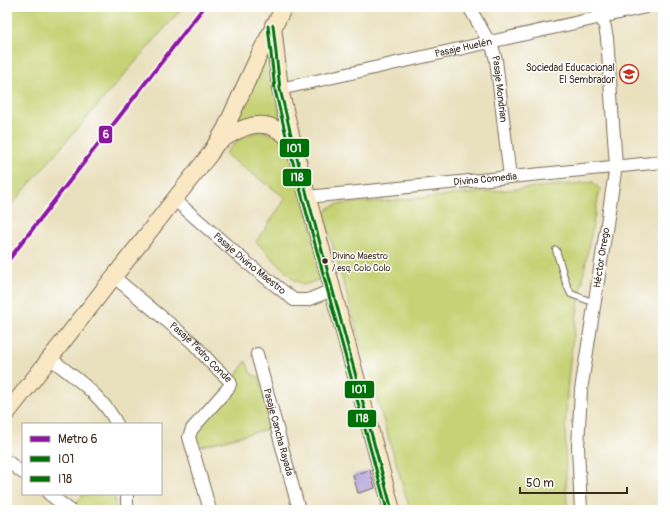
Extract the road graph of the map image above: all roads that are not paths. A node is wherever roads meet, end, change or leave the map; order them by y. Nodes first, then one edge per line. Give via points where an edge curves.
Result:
1 (284, 7) edge
2 (469, 7) edge
3 (646, 7) edge
4 (600, 12) edge
5 (273, 25) junction
6 (488, 42) junction
7 (280, 89) junction
8 (218, 143) junction
9 (293, 143) junction
10 (663, 162) edge
11 (616, 166) junction
12 (510, 176) junction
13 (307, 198) junction
14 (175, 200) junction
15 (556, 250) dead end
16 (114, 277) junction
17 (332, 290) junction
18 (595, 303) junction
19 (257, 354) dead end
20 (50, 358) junction
21 (7, 413) edge
22 (116, 423) edge
23 (7, 461) edge
24 (22, 472) edge
25 (51, 495) edge
26 (127, 495) edge
27 (70, 510) edge
28 (127, 510) edge
29 (210, 510) edge
30 (298, 510) edge
31 (392, 510) edge
32 (581, 510) edge

1 - 5 main road
2 - 6 street, Pasaje Mondrian
3 - 4 street, Pasaje Huelén
4 - 6 street, Pasaje Huelén
4 - 11 street, Héctor Orrego via 609,49
5 - 7 main road
5 - 8 main road
6 - 7 street, Pasaje Huelén
6 - 12 street, Pasaje Mondrian via 496,60
7 - 9 main road
8 - 9 main road via 241,128 258,125 274,128
8 - 14 main road
9 - 13 main road
10 - 11 street, Divina Comedia
11 - 12 street, Divina Comedia
11 - 18 street, Héctor Orrego
12 - 13 street, Divina Comedia
13 - 17 main road
14 - 16 main road
14 - 17 street, Pasaje Divino Maestro via 294,300 308,300
15 - 18 lane via 571,294
16 - 20 main road
16 - 29 street, Pasaje Pedro Conde via 193,343 230,381 229,388 192,429 189,437
17 - 31 main road
18 - 32 street, Héctor Orrego via 579,414
19 - 30 street, Pasaje Cancha Rayada
20 - 21 main road
20 - 22 street via 94,393
23 - 24 street
25 - 27 street
26 - 28 street

